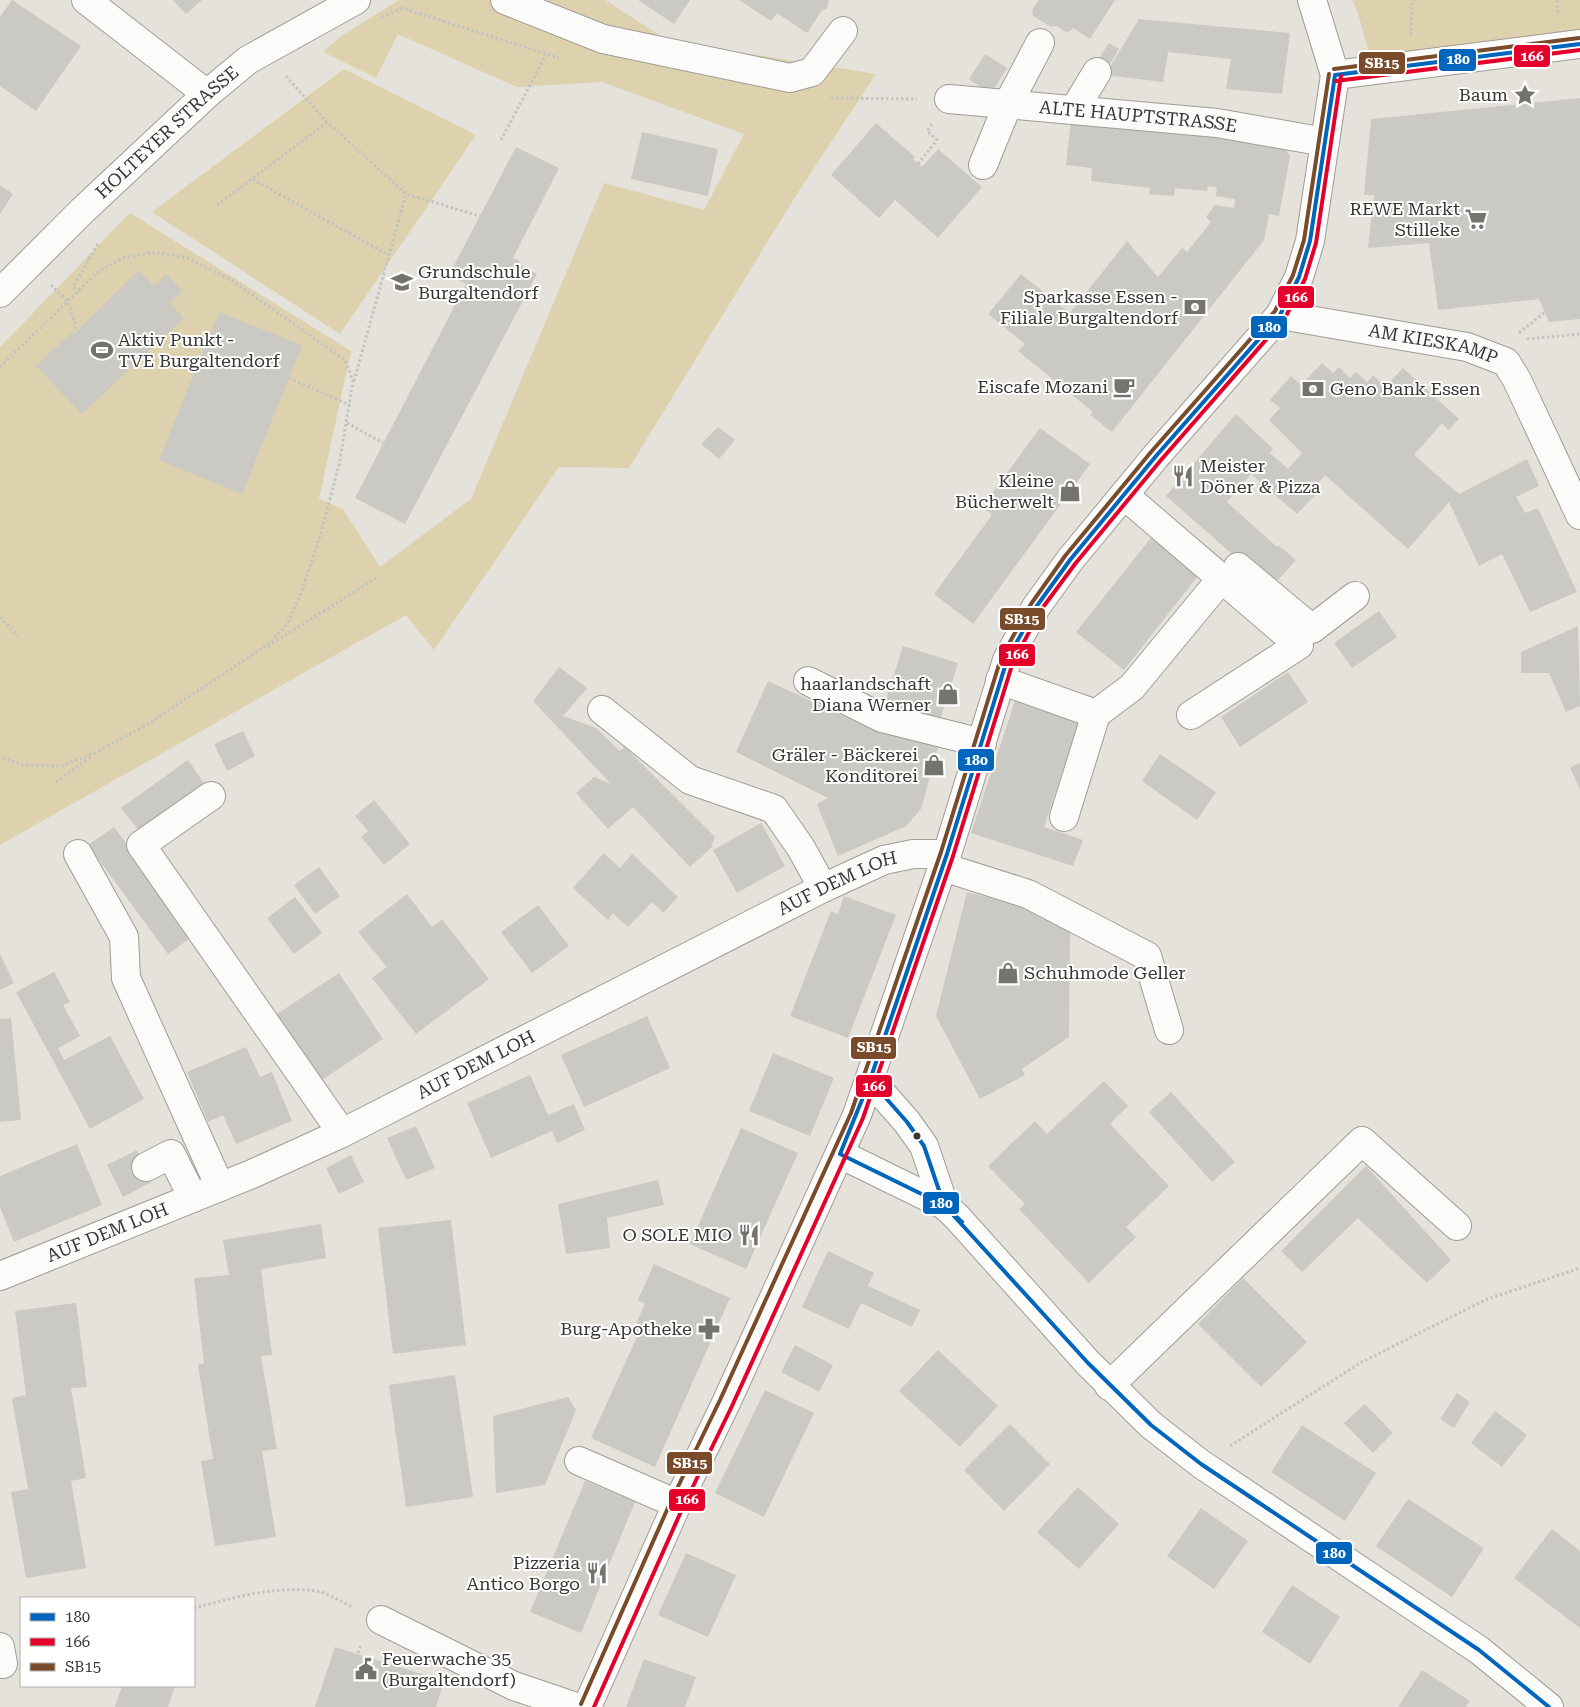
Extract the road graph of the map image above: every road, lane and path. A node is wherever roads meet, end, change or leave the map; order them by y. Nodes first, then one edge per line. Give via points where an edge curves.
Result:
1 (86, 0) edge
2 (356, 0) edge
3 (505, 0) edge
4 (1312, 0) edge
5 (843, 31) dead end
6 (1040, 43) dead end
7 (1580, 44) edge
8 (546, 55) dead end
9 (1097, 72) dead end
10 (1335, 75) junction
11 (293, 86) dead end
12 (207, 94) junction
13 (949, 99) joint
14 (1008, 104) junction
15 (1074, 110) junction
16 (327, 122) junction
17 (501, 140) dead end
18 (1325, 142) junction
19 (918, 164) dead end
20 (983, 165) dead end
21 (252, 179) junction
22 (406, 194) junction
23 (217, 204) dead end
24 (480, 216) dead end
25 (100, 240) dead end
26 (387, 254) junction
27 (0, 293) edge
28 (59, 293) dead end
29 (78, 293) junction
30 (68, 302) junction
31 (1545, 312) dead end
32 (1280, 315) junction
33 (77, 331) dead end
34 (1517, 334) dead end
35 (0, 367) edge
36 (289, 378) dead end
37 (353, 381) junction
38 (350, 405) junction
39 (347, 423) junction
40 (383, 443) dead end
41 (1129, 488) junction
42 (1580, 515) edge
43 (378, 577) dead end
44 (1222, 578) junction
45 (1355, 596) dead end
46 (0, 617) edge
47 (18, 636) dead end
48 (249, 658) junction
49 (1000, 680) junction
50 (808, 681) dead end
51 (602, 710) dead end
52 (1096, 714) junction
53 (1191, 715) dead end
54 (982, 743) junction
55 (95, 753) junction
56 (0, 758) edge
57 (56, 782) dead end
58 (211, 796) dead end
59 (1064, 817) dead end
60 (78, 854) dead end
61 (945, 860) junction
62 (823, 888) junction
63 (1169, 1030) dead end
64 (870, 1080) junction
65 (342, 1133) junction
66 (840, 1154) junction
67 (146, 1166) dead end
68 (220, 1187) junction
69 (193, 1198) junction
70 (944, 1205) junction
71 (1457, 1226) dead end
72 (1580, 1268) edge
73 (0, 1276) edge
74 (1109, 1386) junction
75 (579, 1461) dead end
76 (1201, 1464) junction
77 (677, 1504) junction
78 (195, 1608) edge
79 (381, 1620) joint
80 (1546, 1706) edge
81 (576, 1707) edge
82 (588, 1707) edge

1 - 12 street
2 - 12 street, HOLTEYER STRASSE via 248,60
3 - 5 street via 603,39 790,78 812,72
4 - 10 street
6 - 14 street
7 - 10 street
8 - 17 path
9 - 15 street
10 - 18 street
11 - 16 path
12 - 27 street, HOLTEYER STRASSE via 82,210
13 - 14 street, ALTE HAUPTSTRASSE
13 - 19 path via 927,132 937,140
14 - 15 street, ALTE HAUPTSTRASSE
14 - 20 street
15 - 18 street, ALTE HAUPTSTRASSE via 1217,123
16 - 21 path
16 - 22 path
18 - 32 street via 1310,241 1299,277
21 - 23 path
21 - 26 path
22 - 24 path
22 - 26 path
25 - 29 path via 73,287
26 - 37 path
28 - 30 path
29 - 30 path
29 - 37 path via 99,271 123,258 155,252 187,258 231,280 345,360
30 - 33 path
30 - 35 path
31 - 34 path
32 - 41 street
32 - 42 street, AM KIESKAMP via 1467,347 1506,362
36 - 38 path
37 - 38 path
38 - 39 path
39 - 40 path
39 - 48 path via 330,499 301,593 287,624 270,643
41 - 44 street
41 - 45 street via 1312,629
41 - 49 street via 1036,607 1007,660
43 - 48 path
44 - 52 street via 1132,687
44 - 53 street via 1299,645
46 - 47 path
48 - 55 path via 148,724
49 - 52 street
49 - 54 street
50 - 54 street via 882,718
51 - 62 street via 690,780 774,809
52 - 59 street
54 - 61 street
55 - 56 path via 61,766 23,765
55 - 57 path
58 - 65 street via 141,845
60 - 68 street via 124,937 126,978
61 - 62 street, AUF DEM LOH via 913,854 884,860
61 - 63 street, AUF DEM LOH via 1028,894 1147,956
61 - 64 street
62 - 65 street, AUF DEM LOH
64 - 66 street
64 - 70 street via 924,1146
65 - 68 street, AUF DEM LOH
66 - 70 street
66 - 77 street
67 - 69 street via 171,1154
68 - 69 street, AUF DEM LOH
69 - 73 street, AUF DEM LOH
70 - 74 street
71 - 74 street via 1362,1141
72 - 76 path via 1485,1300 1360,1363
74 - 76 street via 1151,1425
75 - 77 street
76 - 80 street via 1479,1650
77 - 82 street
78 - 79 path via 241,1596 284,1591 322,1592
79 - 81 street via 514,1686

